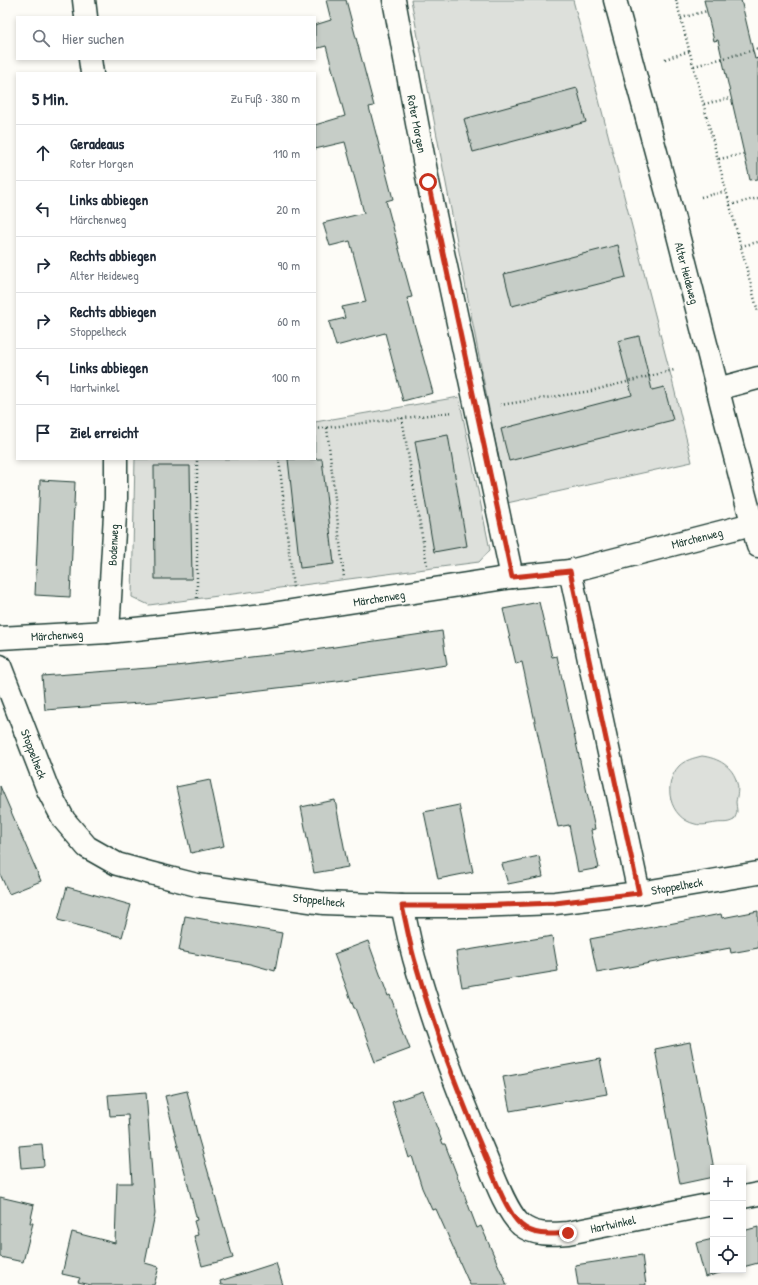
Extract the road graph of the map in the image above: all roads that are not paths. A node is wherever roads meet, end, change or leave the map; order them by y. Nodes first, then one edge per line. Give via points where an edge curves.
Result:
1 (84, 0) edge
2 (394, 0) edge
3 (614, 0) edge
4 (86, 16) edge
5 (90, 60) edge
6 (92, 72) edge
7 (758, 378) edge
8 (718, 389) junction
9 (116, 460) edge
10 (752, 524) junction
11 (758, 546) edge
12 (570, 571) junction
13 (512, 577) junction
14 (108, 632) junction
15 (0, 638) edge
16 (0, 666) edge
17 (758, 873) edge
18 (639, 893) junction
19 (402, 906) junction
20 (758, 1194) edge
21 (746, 1196) edge
22 (710, 1205) edge

1 - 4 street
2 - 13 street, Roter Morgen via 428,182
3 - 8 street, Alter Heideweg
5 - 6 street
7 - 8 street
8 - 10 street, Alter Heideweg
9 - 14 street, Bodenweg via 116,505
10 - 11 street, Alter Heideweg
10 - 12 street, Märchenweg
12 - 13 street, Märchenweg
12 - 18 street
13 - 14 street, Märchenweg via 296,611
14 - 15 street, Märchenweg
16 - 19 street, Stoppelheck via 48,790 64,820 87,847 117,864 197,885 324,903
17 - 18 street, Stoppelheck
18 - 19 street, Stoppelheck via 555,903
19 - 22 street, Hartwinkel via 415,964 464,1106 496,1183 521,1225 533,1232 549,1235 568,1233
20 - 21 street

